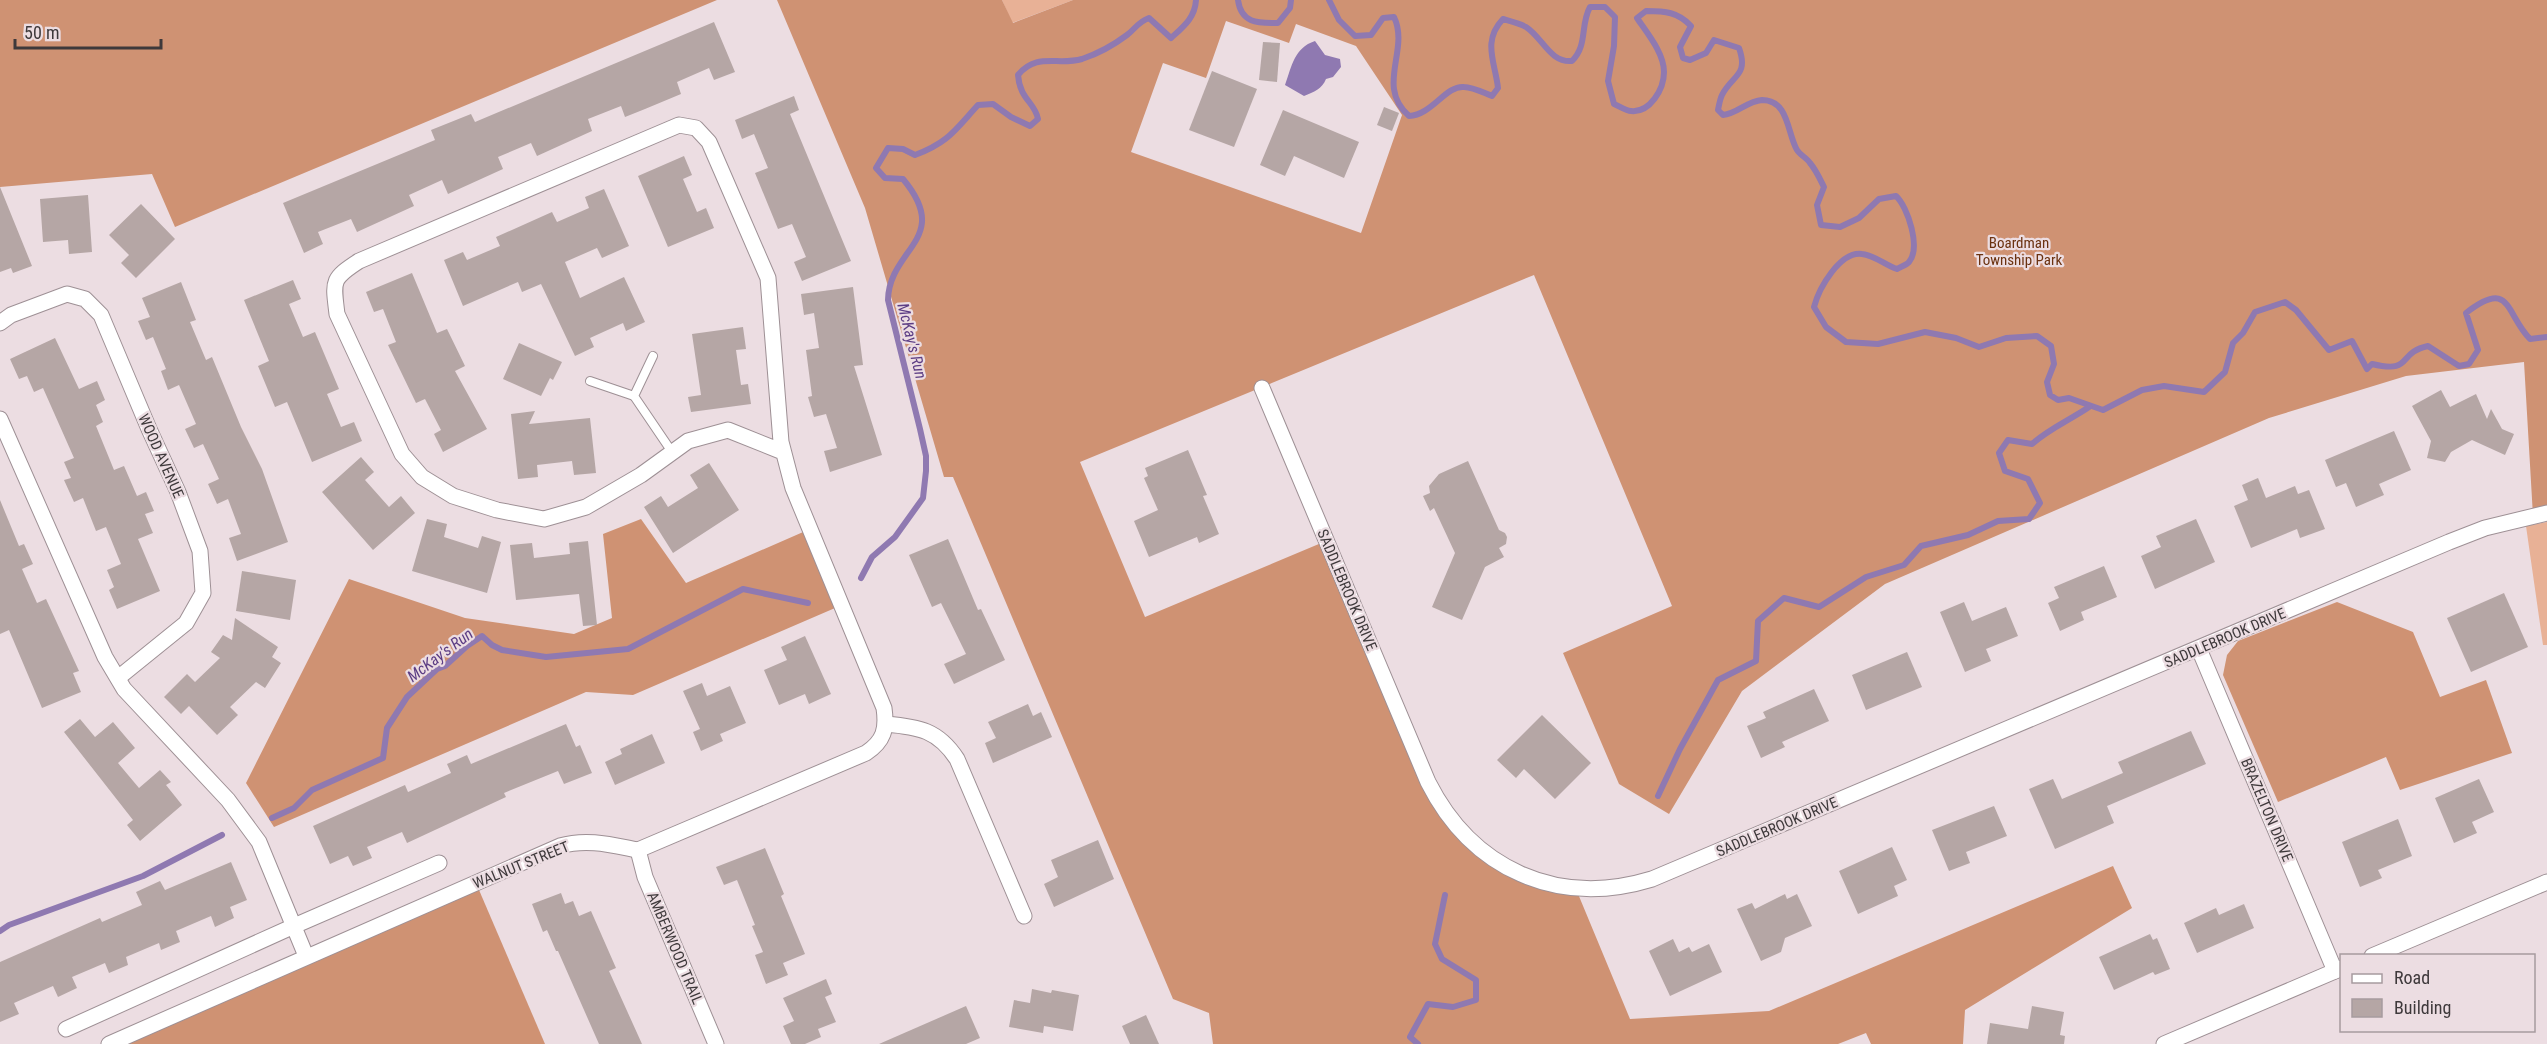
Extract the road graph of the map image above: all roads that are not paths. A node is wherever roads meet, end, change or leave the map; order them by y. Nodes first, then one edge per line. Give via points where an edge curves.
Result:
1 (0, 323) edge
2 (652, 356) dead end
3 (590, 381) dead end
4 (1262, 388) dead end
5 (634, 396) junction
6 (0, 419) edge
7 (783, 452) junction
8 (672, 453) junction
9 (2547, 513) edge
10 (2199, 650) junction
11 (117, 678) junction
12 (886, 724) junction
13 (638, 850) junction
14 (439, 863) dead end
15 (2547, 882) edge
16 (1024, 916) dead end
17 (294, 926) junction
18 (2377, 954) edge
19 (306, 956) junction
20 (2338, 970) edge
21 (66, 1029) dead end
22 (109, 1044) edge
23 (716, 1044) edge
24 (2164, 1044) edge

1 - 11 street, WOOD AVENUE via 67,294 85,300 101,315 200,551 203,593 186,623
2 - 5 lane
3 - 5 lane
4 - 10 street, SADDLEBROOK DRIVE via 1437,800 1448,818 1479,849 1537,881 1596,890 1652,879
5 - 8 lane
6 - 11 street
7 - 8 street via 728,430 688,441
7 - 8 street via 768,278 709,142 696,128 679,125 359,261 339,274 334,289 337,314 402,454 422,477 453,496 544,519 586,507
7 - 12 street via 793,488 884,708
9 - 10 street, SADDLEBROOK DRIVE via 2485,528 2449,542
10 - 20 street, BRAZELTON DRIVE
11 - 17 street via 228,800 259,842
12 - 13 street via 883,739 866,753
12 - 16 street via 918,727 948,746
13 - 19 street, WALNUT STREET via 599,842 560,846
13 - 23 street, AMBERWOOD TRAIL via 645,877
14 - 17 street
15 - 18 street
17 - 19 street
17 - 21 street
19 - 22 street, WALNUT STREET
20 - 24 street

